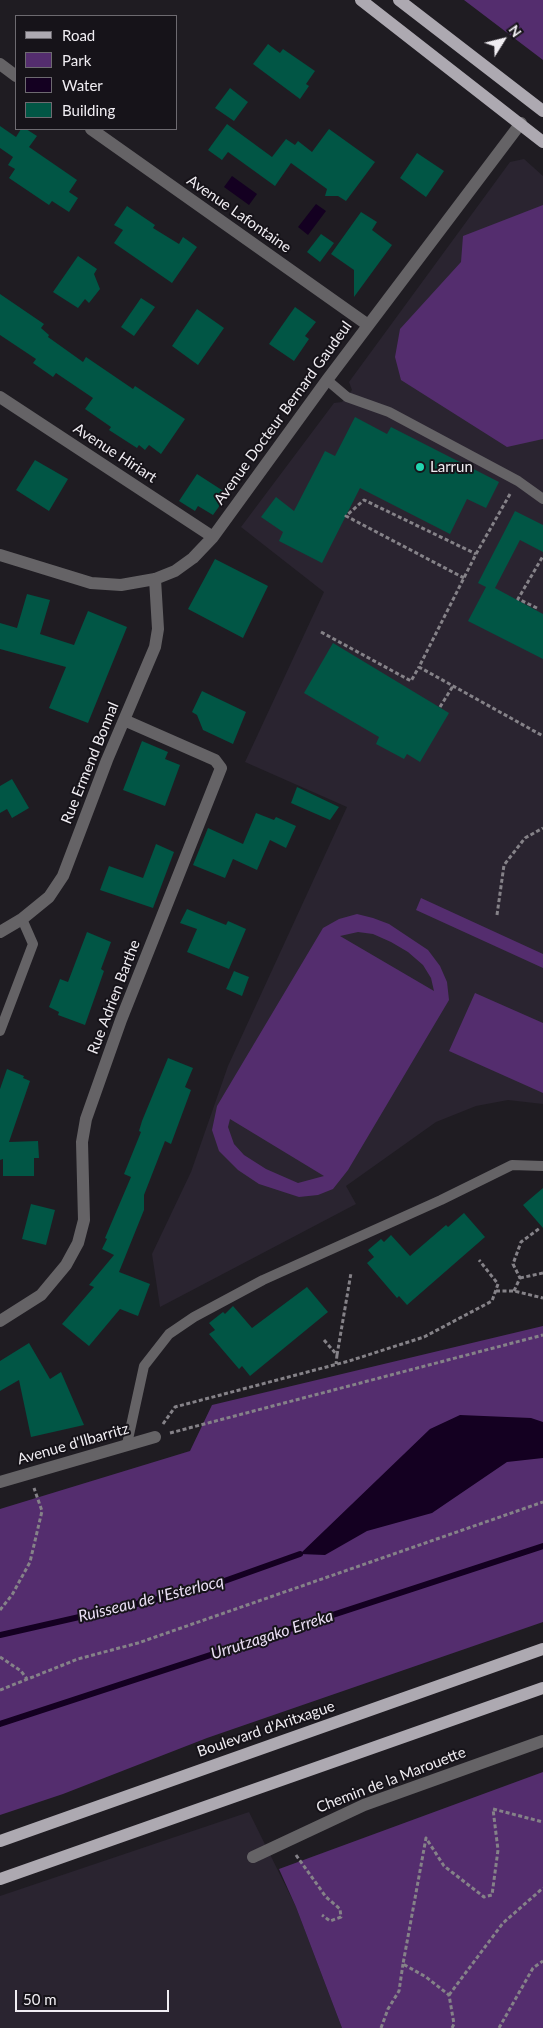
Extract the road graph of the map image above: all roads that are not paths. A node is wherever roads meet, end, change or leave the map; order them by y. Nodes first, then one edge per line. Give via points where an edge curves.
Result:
1 (361, 0) edge
2 (399, 0) edge
3 (0, 64) edge
4 (15, 75) edge
5 (543, 111) edge
6 (521, 123) junction
7 (92, 130) edge
8 (543, 142) edge
9 (368, 325) junction
10 (327, 380) junction
11 (0, 397) edge
12 (543, 499) edge
13 (213, 536) junction
14 (0, 555) edge
15 (155, 579) junction
16 (124, 720) junction
17 (22, 918) junction
18 (0, 932) edge
19 (0, 1031) edge
20 (543, 1166) edge
21 (0, 1320) edge
22 (155, 1437) road end
23 (127, 1444) junction
24 (0, 1482) edge
25 (543, 1649) edge
26 (543, 1688) edge
27 (543, 1741) edge
28 (0, 1841) edge
29 (253, 1857) dead end
30 (0, 1879) edge

1 - 6 main road
2 - 5 main road
3 - 4 street
6 - 8 main road
6 - 9 street, Avenue Docteur Bernard Gaudeul
7 - 9 street, Avenue Lafontaine
9 - 10 street, Avenue Docteur Bernard Gaudeul
10 - 12 lane via 347,397 389,412 518,481
10 - 13 street, Avenue Docteur Bernard Gaudeul
11 - 13 street, Avenue Hiriart
13 - 15 street, Avenue Docteur Bernard Gaudeul via 194,558
14 - 15 street, Avenue Docteur Bernard Gaudeul via 91,583 121,585
15 - 16 street, Rue Ermend Bonnal via 158,629 155,647
16 - 17 street, Rue Ermend Bonnal via 63,876 49,897
16 - 21 street, Rue Adrien Barthe via 215,760 221,768 86,1119 82,1142 84,1220 78,1242 66,1265 40,1295
17 - 18 street, Rue Ermend Bonnal
17 - 19 lane via 33,944
20 - 23 lane via 512,1164 441,1200 263,1280 194,1317 169,1334 144,1366
22 - 23 street, Avenue d'Ilbarritz
23 - 24 street, Avenue d'Ilbarritz
25 - 28 main road, Boulevard d'Aritxague
26 - 30 main road
27 - 29 street, Chemin de la Marouette via 364,1805

